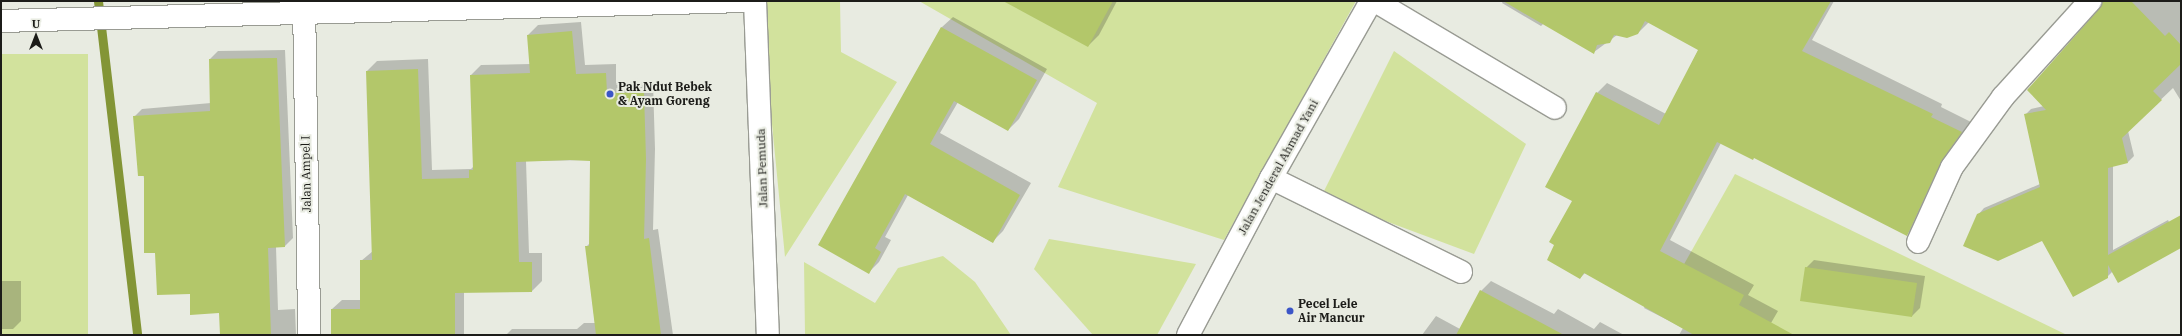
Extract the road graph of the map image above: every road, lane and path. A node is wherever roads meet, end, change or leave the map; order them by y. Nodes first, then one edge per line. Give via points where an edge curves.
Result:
1 (744, 1) edge
2 (755, 1) edge
3 (1371, 1) edge
4 (1375, 1) edge
5 (2090, 1) edge
6 (304, 7) edge
7 (1, 20) edge
8 (1555, 108) dead end
9 (1271, 178) junction
10 (1918, 242) dead end
11 (1461, 272) dead end
12 (308, 335) edge
13 (768, 335) edge
14 (1188, 335) edge

1 - 6 street
2 - 13 street, Jalan Pemuda
3 - 9 street, Jalan Jenderal Ahmad Yani
4 - 8 street
5 - 10 street via 2003,97 1952,167
6 - 7 street via 125,19
6 - 12 street, Jalan Ampel I
9 - 11 street
9 - 14 street, Jalan Jenderal Ahmad Yani

